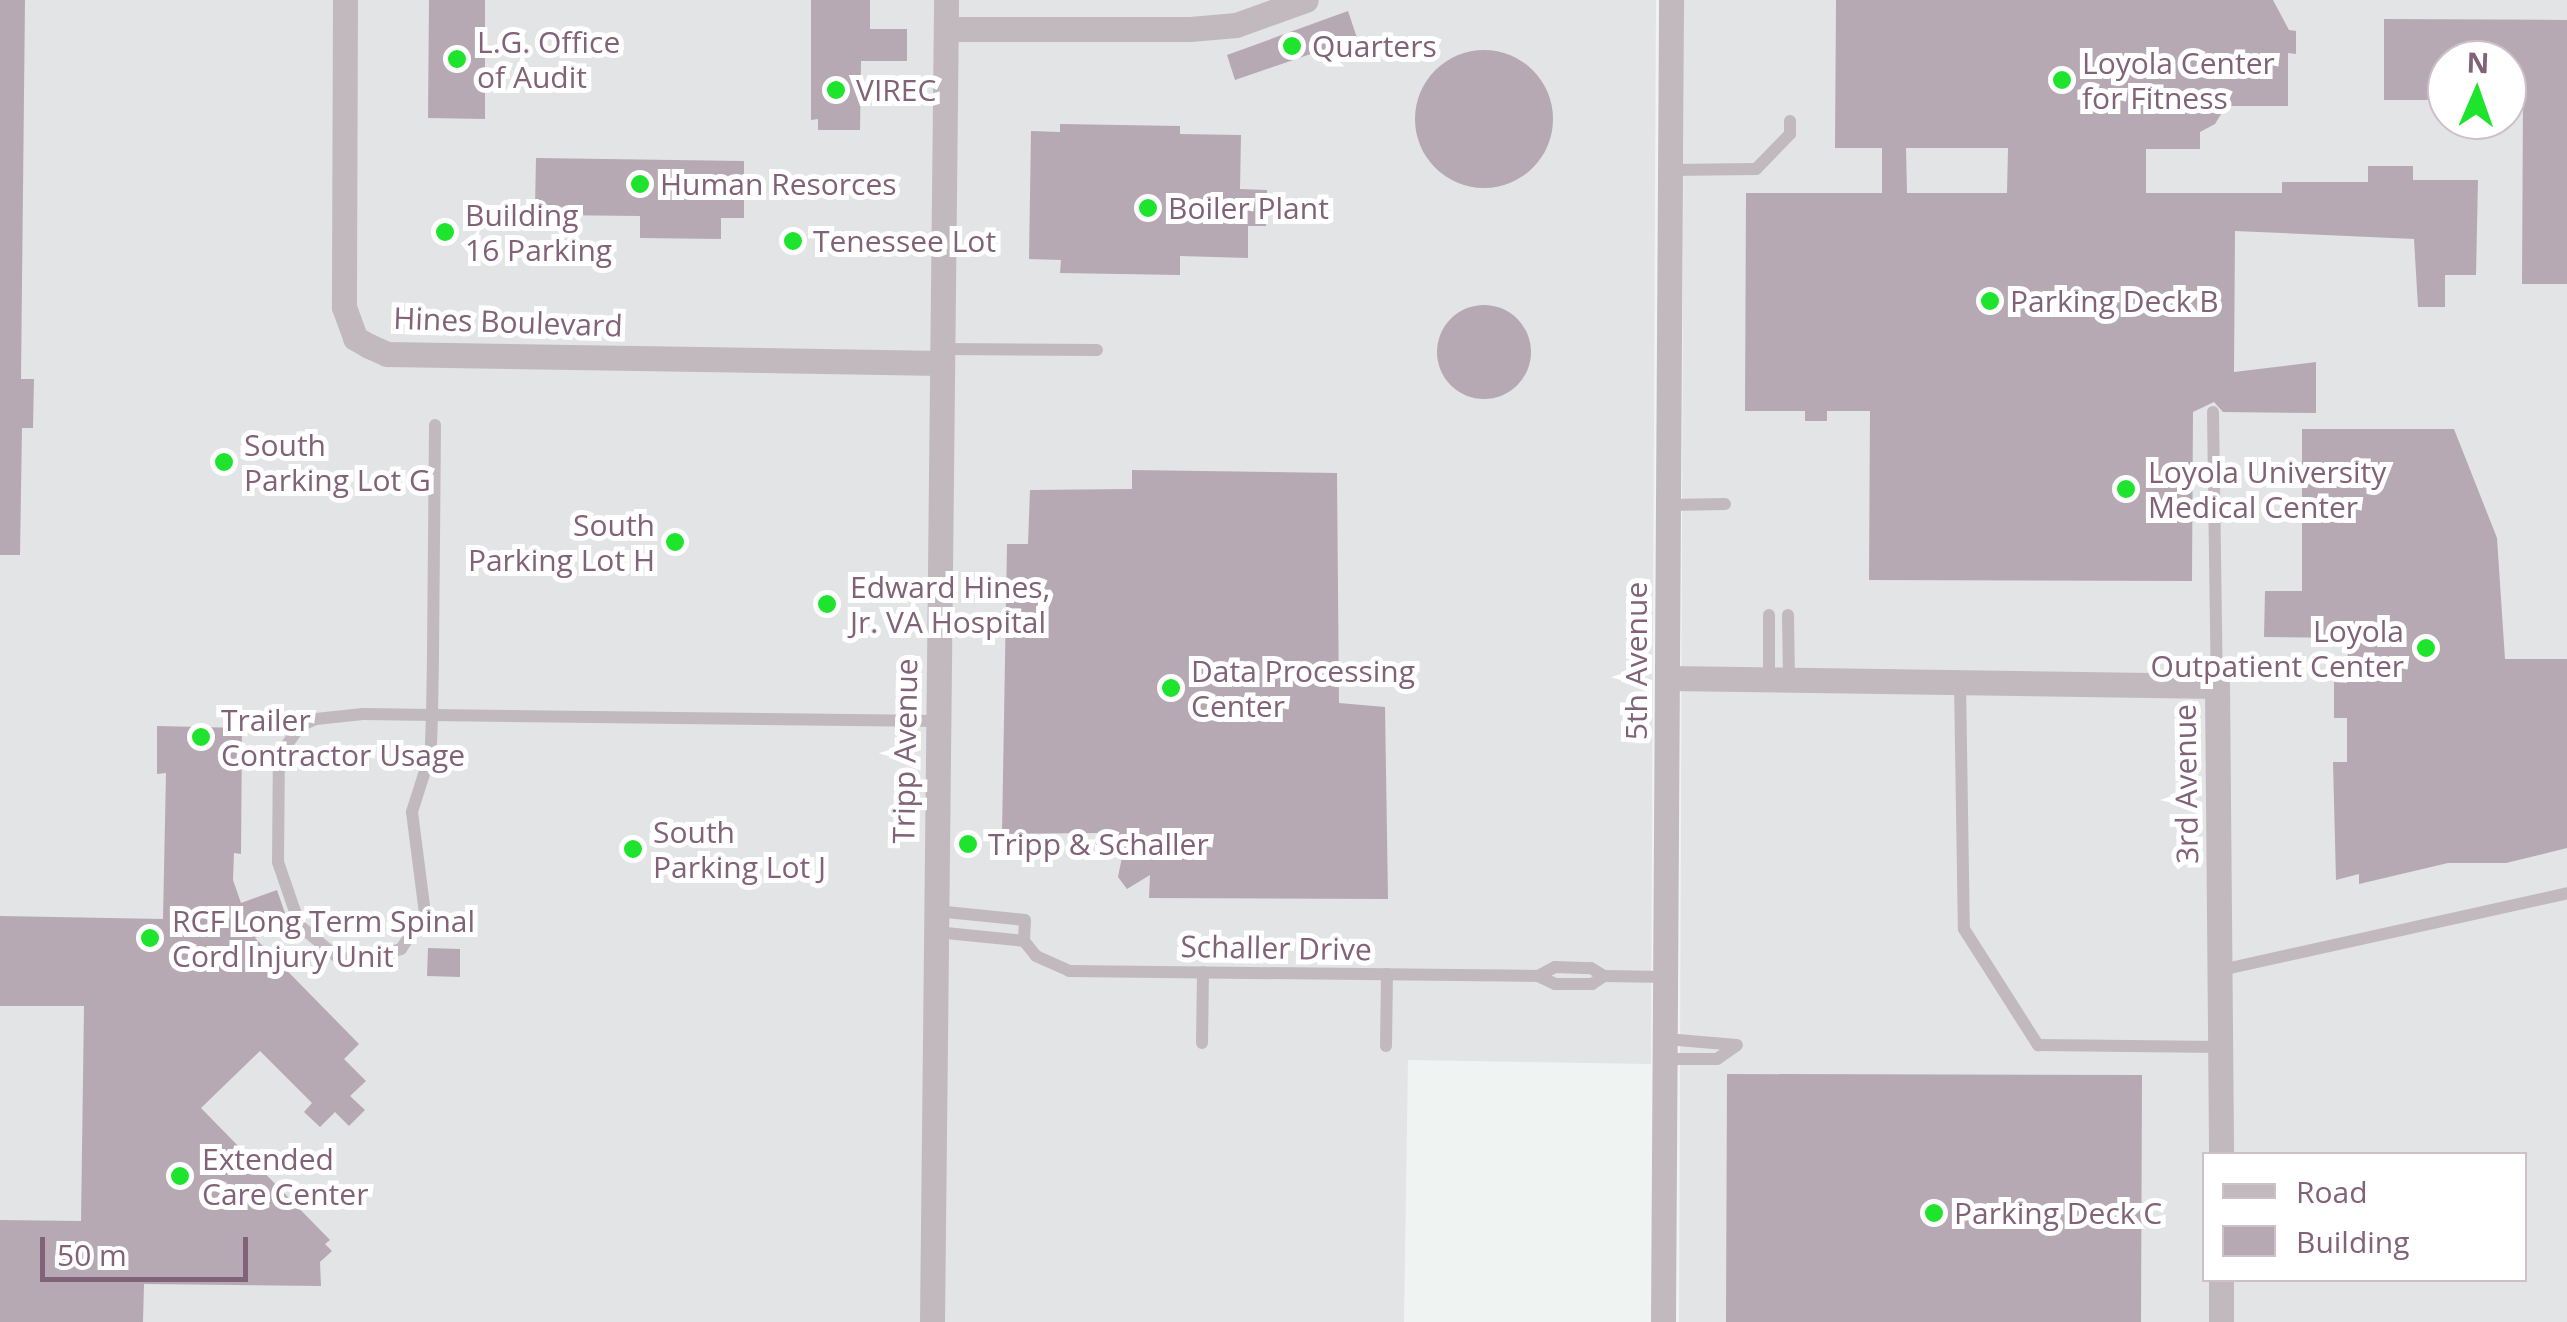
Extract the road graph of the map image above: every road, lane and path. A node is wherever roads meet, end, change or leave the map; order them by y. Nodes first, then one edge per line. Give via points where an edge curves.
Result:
1 (345, 0) edge
2 (946, 0) edge
3 (1306, 0) edge
4 (1671, 0) edge
5 (946, 29) junction
6 (1790, 121) dead end
7 (1670, 170) junction
8 (1097, 350) dead end
9 (942, 356) junction
10 (2213, 412) dead end
11 (434, 425) dead end
12 (1669, 504) junction
13 (1726, 504) dead end
14 (1769, 615) dead end
15 (1788, 616) dead end
16 (1668, 678) junction
17 (1779, 680) junction
18 (1960, 683) junction
19 (2217, 686) junction
20 (432, 715) junction
21 (938, 721) junction
22 (2567, 893) edge
23 (936, 922) junction
24 (1024, 940) junction
25 (2221, 970) junction
26 (1203, 972) junction
27 (1387, 974) junction
28 (1667, 977) junction
29 (1202, 1043) dead end
30 (1386, 1046) dead end
31 (2221, 1047) junction
32 (2221, 1152) edge
33 (2221, 1282) edge
34 (932, 1322) edge
35 (1663, 1322) edge
36 (2221, 1322) edge

1 - 9 street, Hines Boulevard via 344,307 356,338 369,346 387,354
2 - 5 street, Tripp Avenue
3 - 5 street via 1236,26 1190,30
4 - 7 street, 5th Avenue
5 - 9 street, Tripp Avenue
6 - 7 lane via 1790,134 1756,169
7 - 12 street, 5th Avenue
8 - 9 lane
9 - 21 street, Tripp Avenue
10 - 19 lane, 3rd Avenue
11 - 20 lane
12 - 13 lane
12 - 16 street, 5th Avenue
14 - 17 lane
15 - 17 lane
16 - 17 street
16 - 28 street, 5th Avenue
17 - 18 street
18 - 19 street
18 - 31 lane via 1964,930 2038,1045
19 - 25 street, 3rd Avenue
20 - 20 lane via 316,719 300,726 280,756 281,877 300,926 336,957 361,961 402,949 425,913 412,812 431,752
20 - 21 lane
21 - 23 street, Tripp Avenue
22 - 25 lane
23 - 24 lane
23 - 24 lane via 1025,920
23 - 34 street, Tripp Avenue
24 - 26 lane, Schaller Drive via 1058,969
25 - 31 street, 3rd Avenue
26 - 27 lane, Schaller Drive
26 - 29 lane
27 - 28 lane, Schaller Drive via 1538,976 1555,967
27 - 30 lane
28 - 35 street, 5th Avenue
31 - 32 street, 3rd Avenue
33 - 36 street

